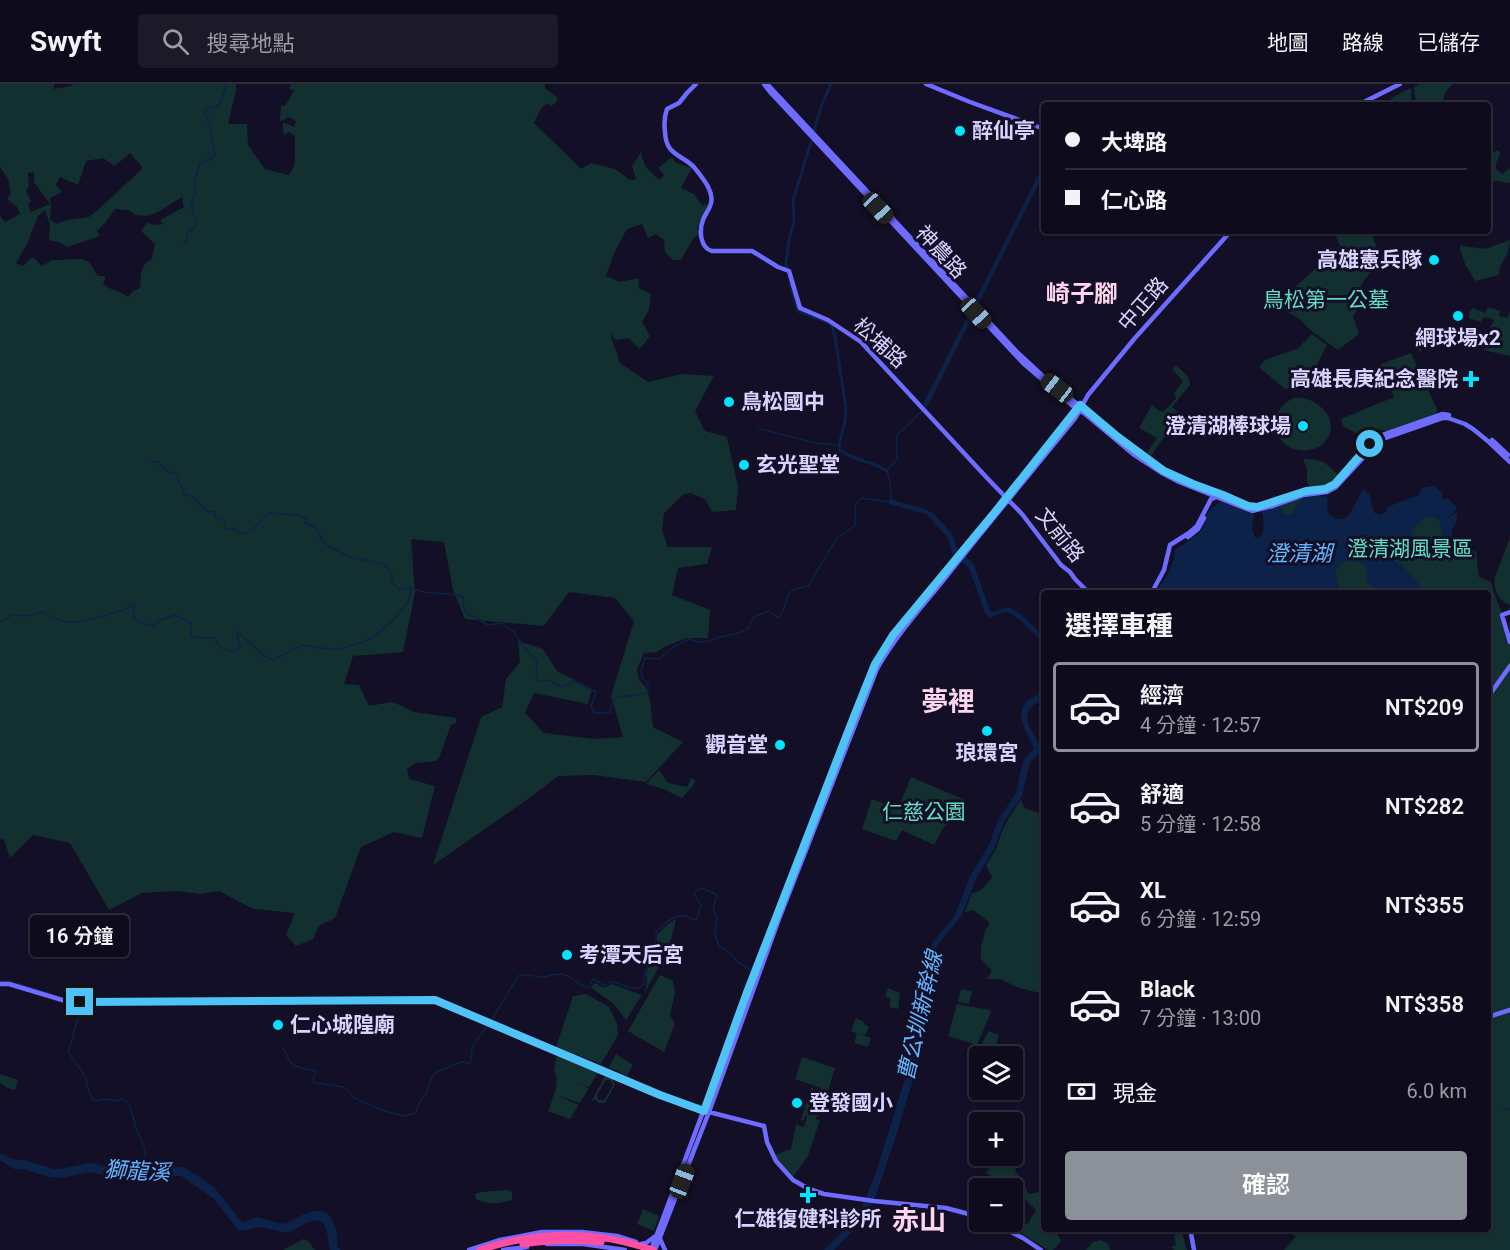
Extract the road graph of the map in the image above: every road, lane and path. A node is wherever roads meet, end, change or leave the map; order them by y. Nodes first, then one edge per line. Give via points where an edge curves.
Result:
1 (696, 84) edge
2 (766, 84) edge
3 (926, 84) edge
4 (1400, 84) edge
5 (1364, 102) edge
6 (1041, 128) edge
7 (1228, 234) edge
8 (1081, 407) junction
9 (1510, 457) edge
10 (1510, 462) edge
11 (1008, 499) junction
12 (1184, 538) junction
13 (1086, 590) edge
14 (1154, 590) edge
15 (1510, 612) edge
16 (1503, 618) junction
17 (1510, 618) edge
18 (1510, 642) edge
19 (1510, 666) edge
20 (1491, 693) edge
21 (0, 984) edge
22 (1510, 1010) edge
23 (1491, 1016) edge
24 (706, 1112) junction
25 (969, 1214) edge
26 (1011, 1232) edge
27 (1191, 1232) edge
28 (658, 1236) junction
29 (603, 1246) junction
30 (640, 1247) edge
31 (654, 1249) edge
32 (469, 1250) edge
33 (480, 1250) edge
34 (491, 1250) edge
35 (503, 1250) edge
36 (625, 1250) edge
37 (645, 1250) edge
38 (665, 1250) edge
39 (1041, 1250) edge
40 (1194, 1250) edge

1 - 11 street, 松埔路 via 679,104 667,109 665,140 709,187 711,205 701,226 704,247 712,251 752,251 787,270 801,310 828,320 861,342
2 - 8 street, 神農路 via 999,335
3 - 6 street
4 - 5 street
7 - 8 street, 中正路 via 1149,321
8 - 9 street via 1164,471 1253,507 1330,487 1372,441 1442,414 1474,426
8 - 10 street via 1133,454 1162,473 1252,511 1332,490 1383,439 1443,418 1473,429
8 - 11 street, 中正路
11 - 13 street, 文前路
11 - 24 street, 中正路 via 957,559 877,669 776,918
12 - 12 street via 1198,529 1214,498 1197,526
12 - 14 street via 1169,547
15 - 16 street
16 - 17 street
16 - 18 street
19 - 20 street
21 - 24 street via 69,1002 435,1000
22 - 23 street
24 - 25 street via 764,1126 774,1158 793,1180 809,1189
24 - 28 street
26 - 39 street
27 - 40 street
28 - 30 street
28 - 31 street
28 - 38 street
29 - 35 street via 545,1244
29 - 36 street
29 - 37 street via 612,1241
30 - 31 street
30 - 32 street via 630,1239 605,1235 542,1232
30 - 34 highway, bridge via 543,1240
31 - 33 highway, bridge via 581,1234 542,1236

